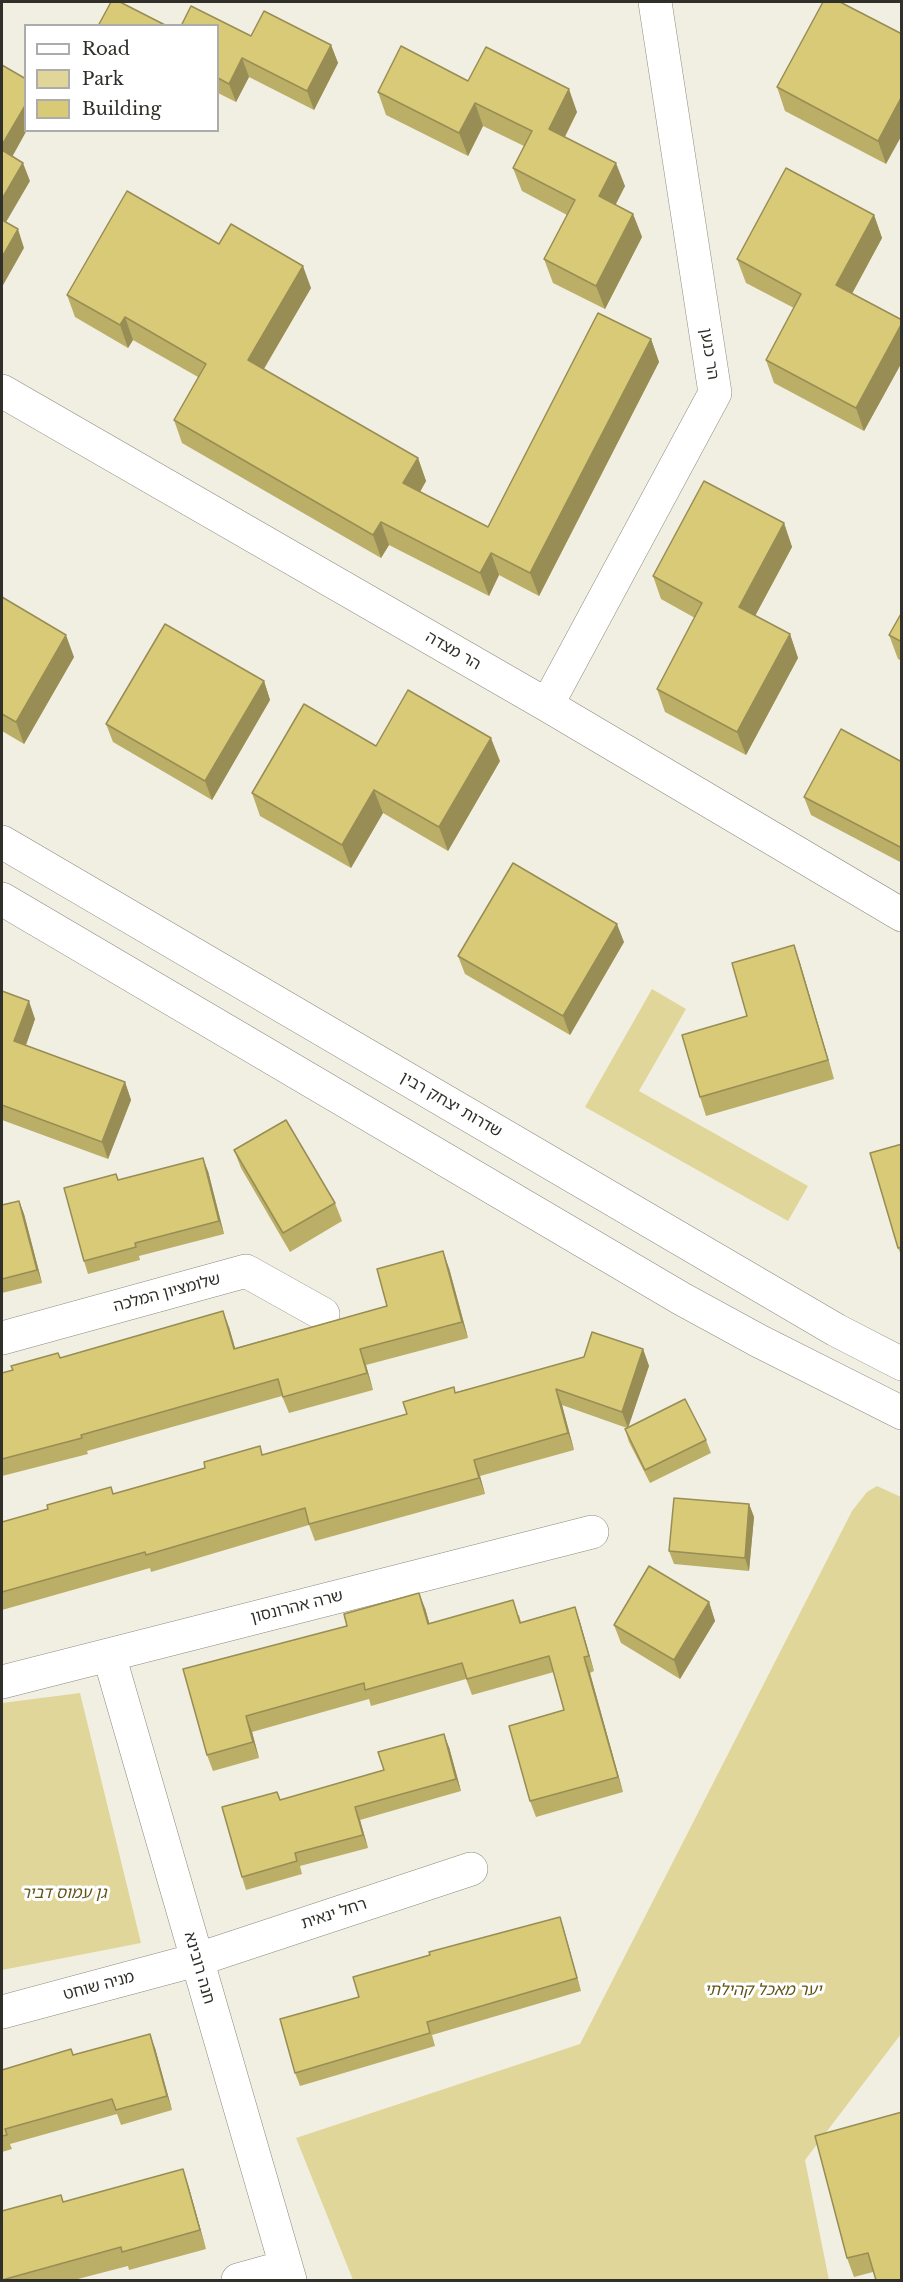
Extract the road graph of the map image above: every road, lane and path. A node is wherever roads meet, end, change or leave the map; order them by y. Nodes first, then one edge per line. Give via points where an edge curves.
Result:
1 (655, 2) edge
2 (2, 392) edge
3 (547, 705) junction
4 (2, 842) edge
5 (2, 899) edge
6 (902, 915) edge
7 (323, 1314) dead end
8 (2, 1338) edge
9 (902, 1364) edge
10 (902, 1413) edge
11 (592, 1532) dead end
12 (109, 1655) junction
13 (2, 1682) edge
14 (471, 1869) dead end
15 (196, 1960) junction
16 (2, 2012) edge
17 (288, 2274) edge
18 (238, 2280) edge

1 - 3 street, הר כנען via 715,393
2 - 3 street, הר מצדה
3 - 6 street, הר מצדה
4 - 9 street, שדרות יצחק רבין via 836,1330
5 - 10 street via 682,1299
7 - 8 street, שלומציון המלכה via 246,1271
11 - 12 street, שרה אהרונסון
12 - 13 street, שרה אהרונסון
12 - 15 street, חנה רובינא
14 - 15 street, רחל ינאית
15 - 16 street, מניה שוחט
15 - 17 street, חנה רובינא
17 - 18 street

